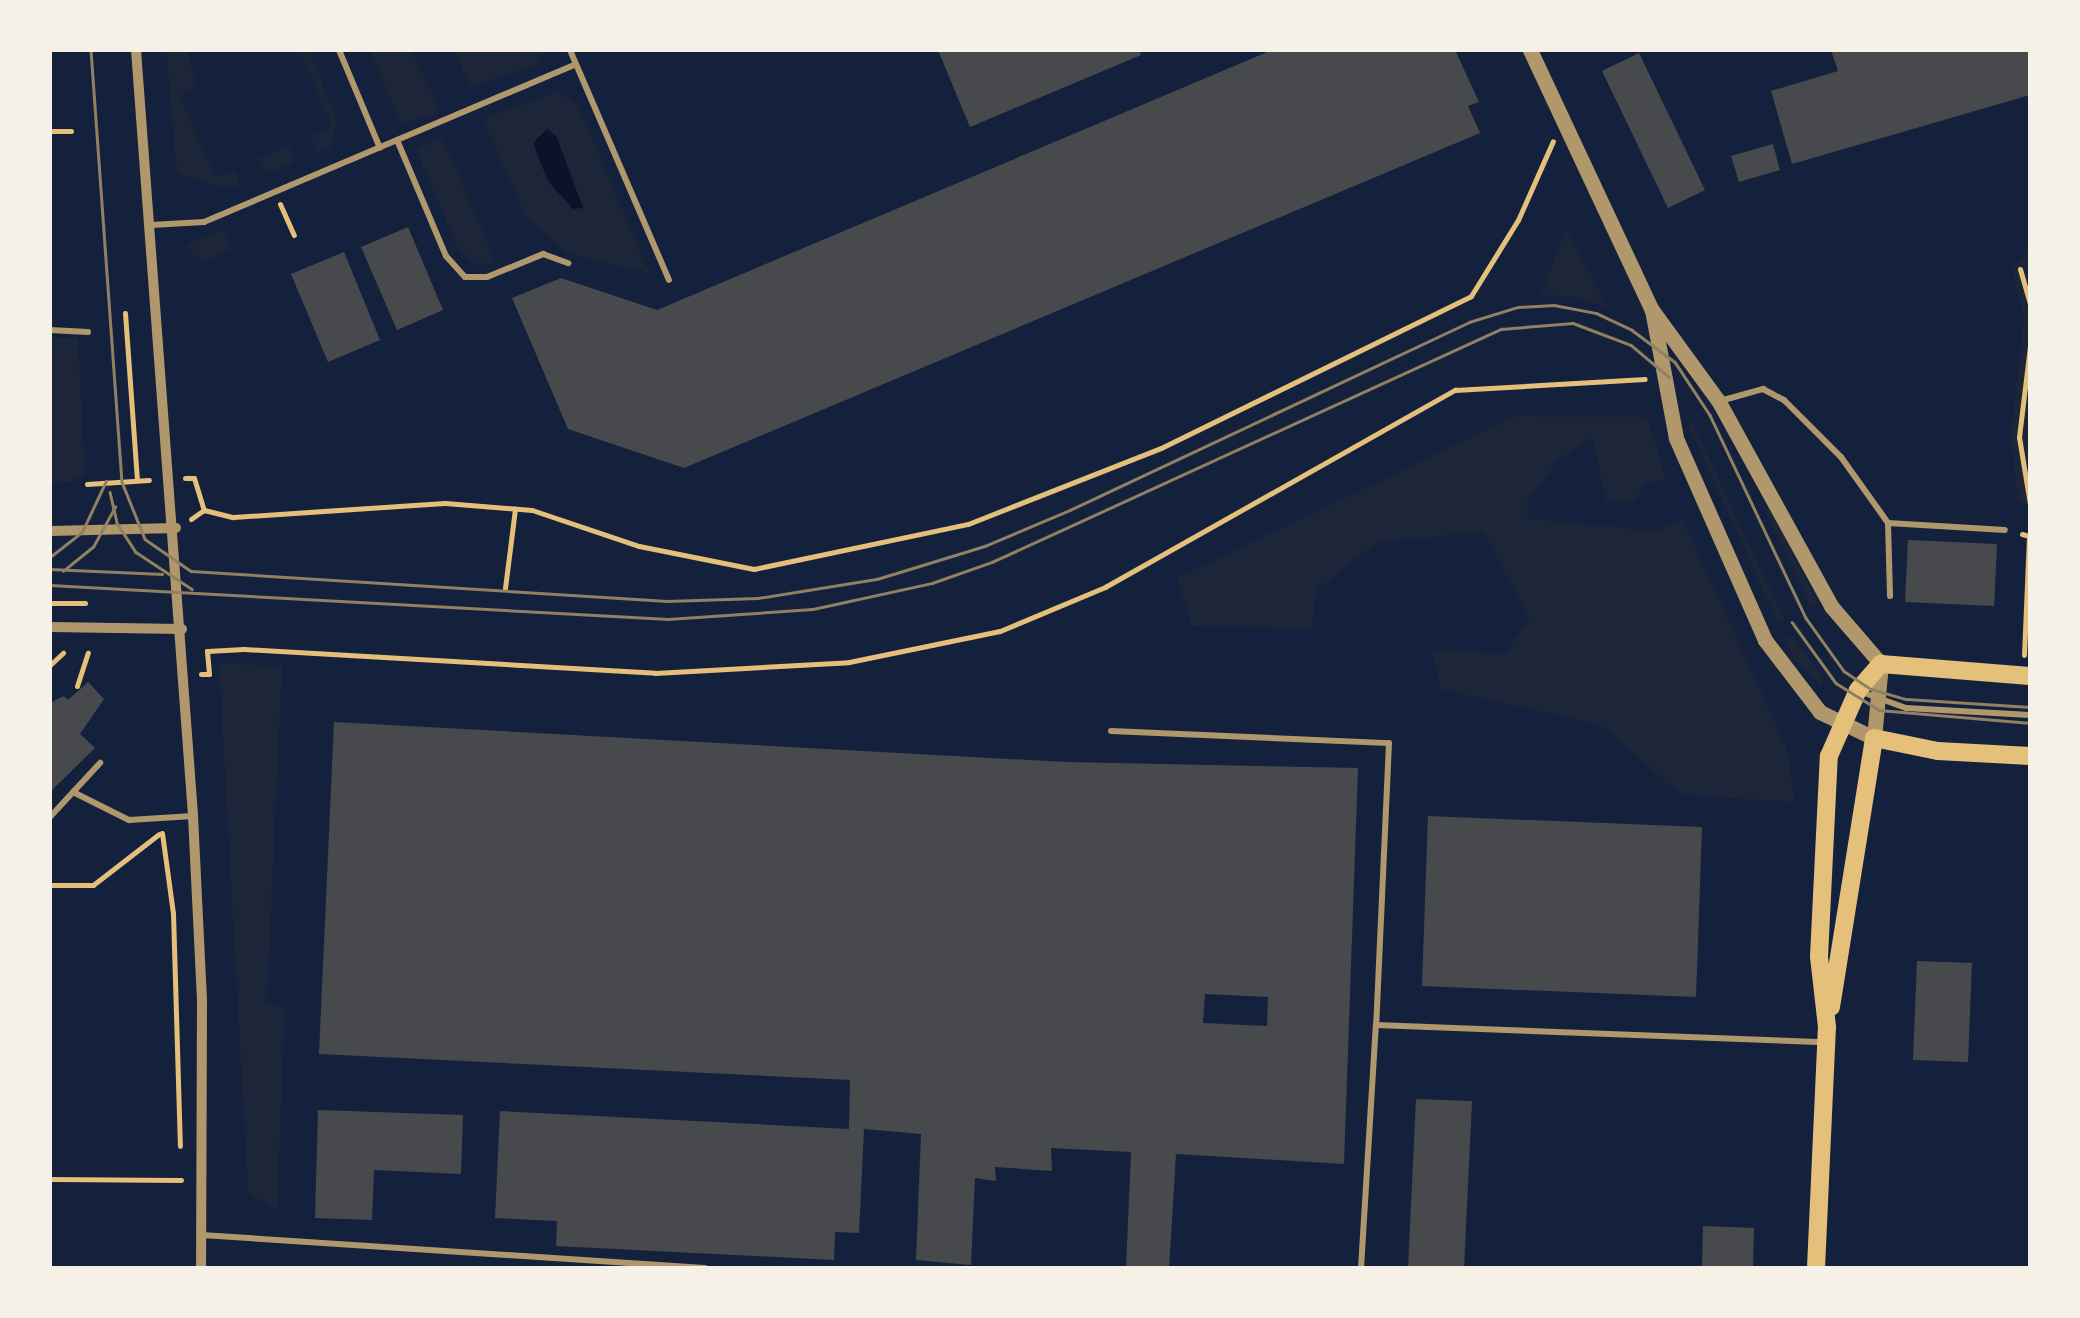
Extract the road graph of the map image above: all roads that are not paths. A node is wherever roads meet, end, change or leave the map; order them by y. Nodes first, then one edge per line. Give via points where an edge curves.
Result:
1 (136, 50) edge
2 (339, 50) edge
3 (570, 50) edge
4 (1530, 50) edge
5 (576, 64) junction
6 (398, 140) junction
7 (380, 148) junction
8 (151, 225) junction
9 (568, 262) dead end
10 (669, 280) dead end
11 (1652, 310) junction
12 (50, 330) edge
13 (88, 332) dead end
14 (1719, 402) junction
15 (1888, 523) junction
16 (176, 528) junction
17 (2005, 530) road end
18 (50, 532) edge
19 (1890, 596) dead end
20 (50, 627) edge
21 (182, 629) junction
22 (1881, 664) junction
23 (2030, 676) edge
24 (1858, 690) junction
25 (1880, 703) junction
26 (2030, 715) edge
27 (1840, 726) junction
28 (1112, 731) dead end
29 (1874, 738) junction
30 (2030, 756) edge
31 (100, 763) dead end
32 (73, 792) junction
33 (192, 816) junction
34 (50, 817) edge
35 (1376, 1025) junction
36 (1827, 1034) junction
37 (202, 1234) junction
38 (622, 1265) edge
39 (201, 1268) edge
40 (704, 1268) edge
41 (1361, 1268) edge
42 (1816, 1268) edge

1 - 8 street
2 - 7 lane
3 - 5 lane
4 - 11 street
5 - 6 lane
5 - 10 lane
6 - 7 lane
6 - 9 lane via 446,256 464,277 488,278 543,254
7 - 8 lane via 204,222
8 - 16 street
11 - 14 street
11 - 27 street via 1676,438 1765,640 1804,697
12 - 13 lane
14 - 15 lane via 1763,389 1784,400 1841,458
14 - 22 street via 1831,606
15 - 17 lane
15 - 19 lane
16 - 18 street
16 - 21 street
20 - 21 street
21 - 33 street
22 - 23 main road
22 - 24 main road
22 - 25 street
24 - 25 lane
24 - 27 main road
25 - 26 lane
25 - 29 street
27 - 29 street
27 - 36 main road via 1825,798 1819,956
28 - 35 lane via 1389,743
29 - 30 main road via 1938,751
29 - 36 main road
31 - 32 lane
32 - 33 lane via 129,820
32 - 34 lane
33 - 37 street via 202,1001
35 - 36 lane
35 - 41 lane
36 - 42 main road
37 - 38 lane
37 - 39 street
38 - 40 lane

